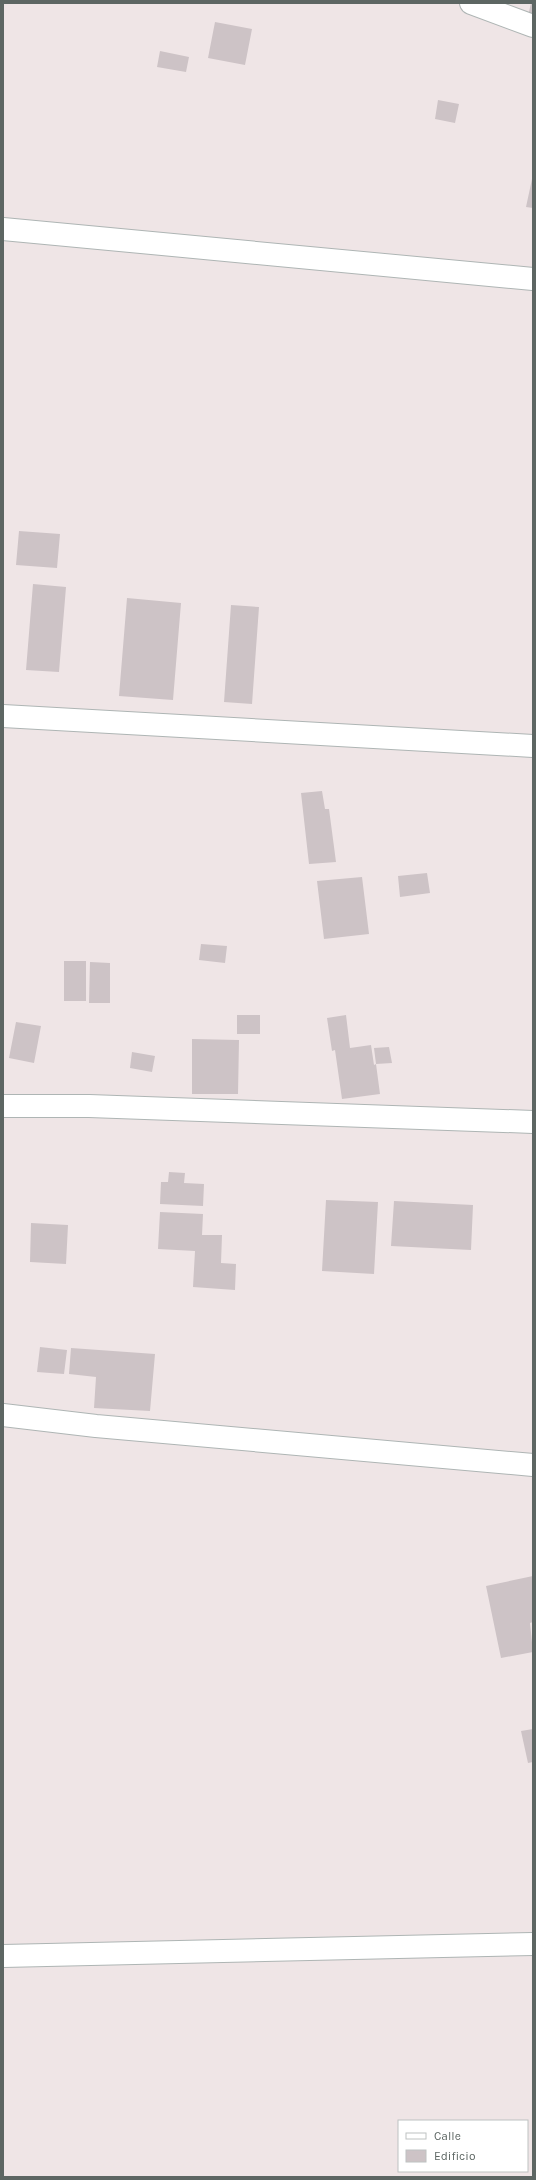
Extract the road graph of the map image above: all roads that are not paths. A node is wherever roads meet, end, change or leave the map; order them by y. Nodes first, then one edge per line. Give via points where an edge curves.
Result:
1 (471, 3) edge
2 (533, 26) edge
3 (3, 229) edge
4 (533, 279) edge
5 (3, 716) edge
6 (533, 746) edge
7 (3, 1106) edge
8 (533, 1122) edge
9 (3, 1415) edge
10 (533, 1465) edge
11 (533, 1944) edge
12 (3, 1956) edge

1 - 2 street
3 - 4 street
5 - 6 street
7 - 8 street via 89,1106
9 - 10 street via 96,1426
11 - 12 street

